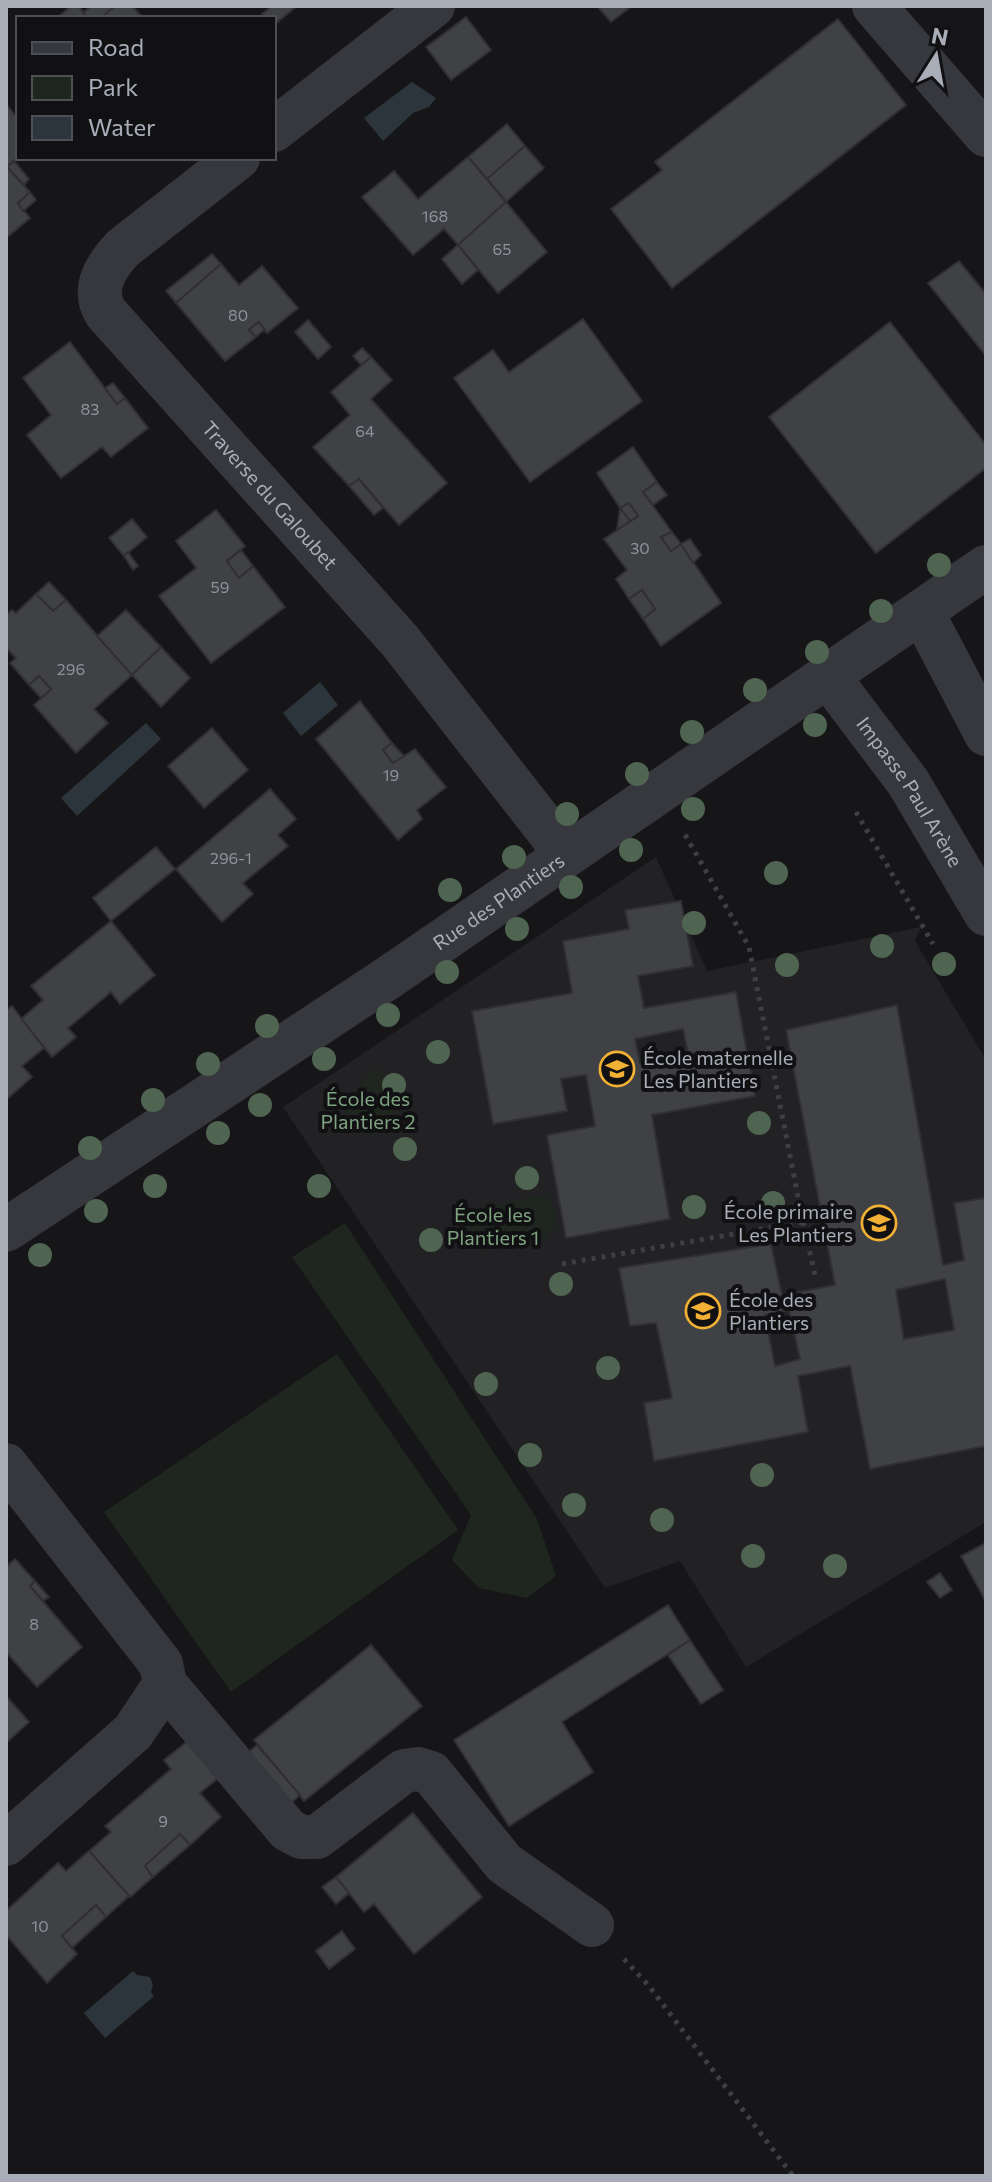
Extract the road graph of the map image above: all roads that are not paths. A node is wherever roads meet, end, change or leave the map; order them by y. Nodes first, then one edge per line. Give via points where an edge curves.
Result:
1 (433, 6) edge
2 (874, 6) edge
3 (276, 128) edge
4 (986, 135) edge
5 (235, 160) edge
6 (986, 567) edge
7 (922, 612) junction
8 (828, 676) junction
9 (986, 734) edge
10 (566, 854) junction
11 (986, 914) edge
12 (6, 1230) edge
13 (6, 1465) edge
14 (165, 1684) junction
15 (6, 1844) edge
16 (592, 1925) road end

1 - 3 street
2 - 4 street
5 - 10 street, Traverse du Galoubet via 123,248 102,279 99,302 400,641
6 - 7 street, Rue des Plantiers
7 - 8 street, Rue des Plantiers
7 - 9 street
8 - 10 street, Rue des Plantiers
8 - 11 street, Impasse Paul Arène via 908,782
10 - 12 street, Rue des Plantiers
13 - 14 street via 161,1664
14 - 15 street via 133,1732
14 - 16 street via 288,1830 317,1837 404,1771 431,1773 504,1863

